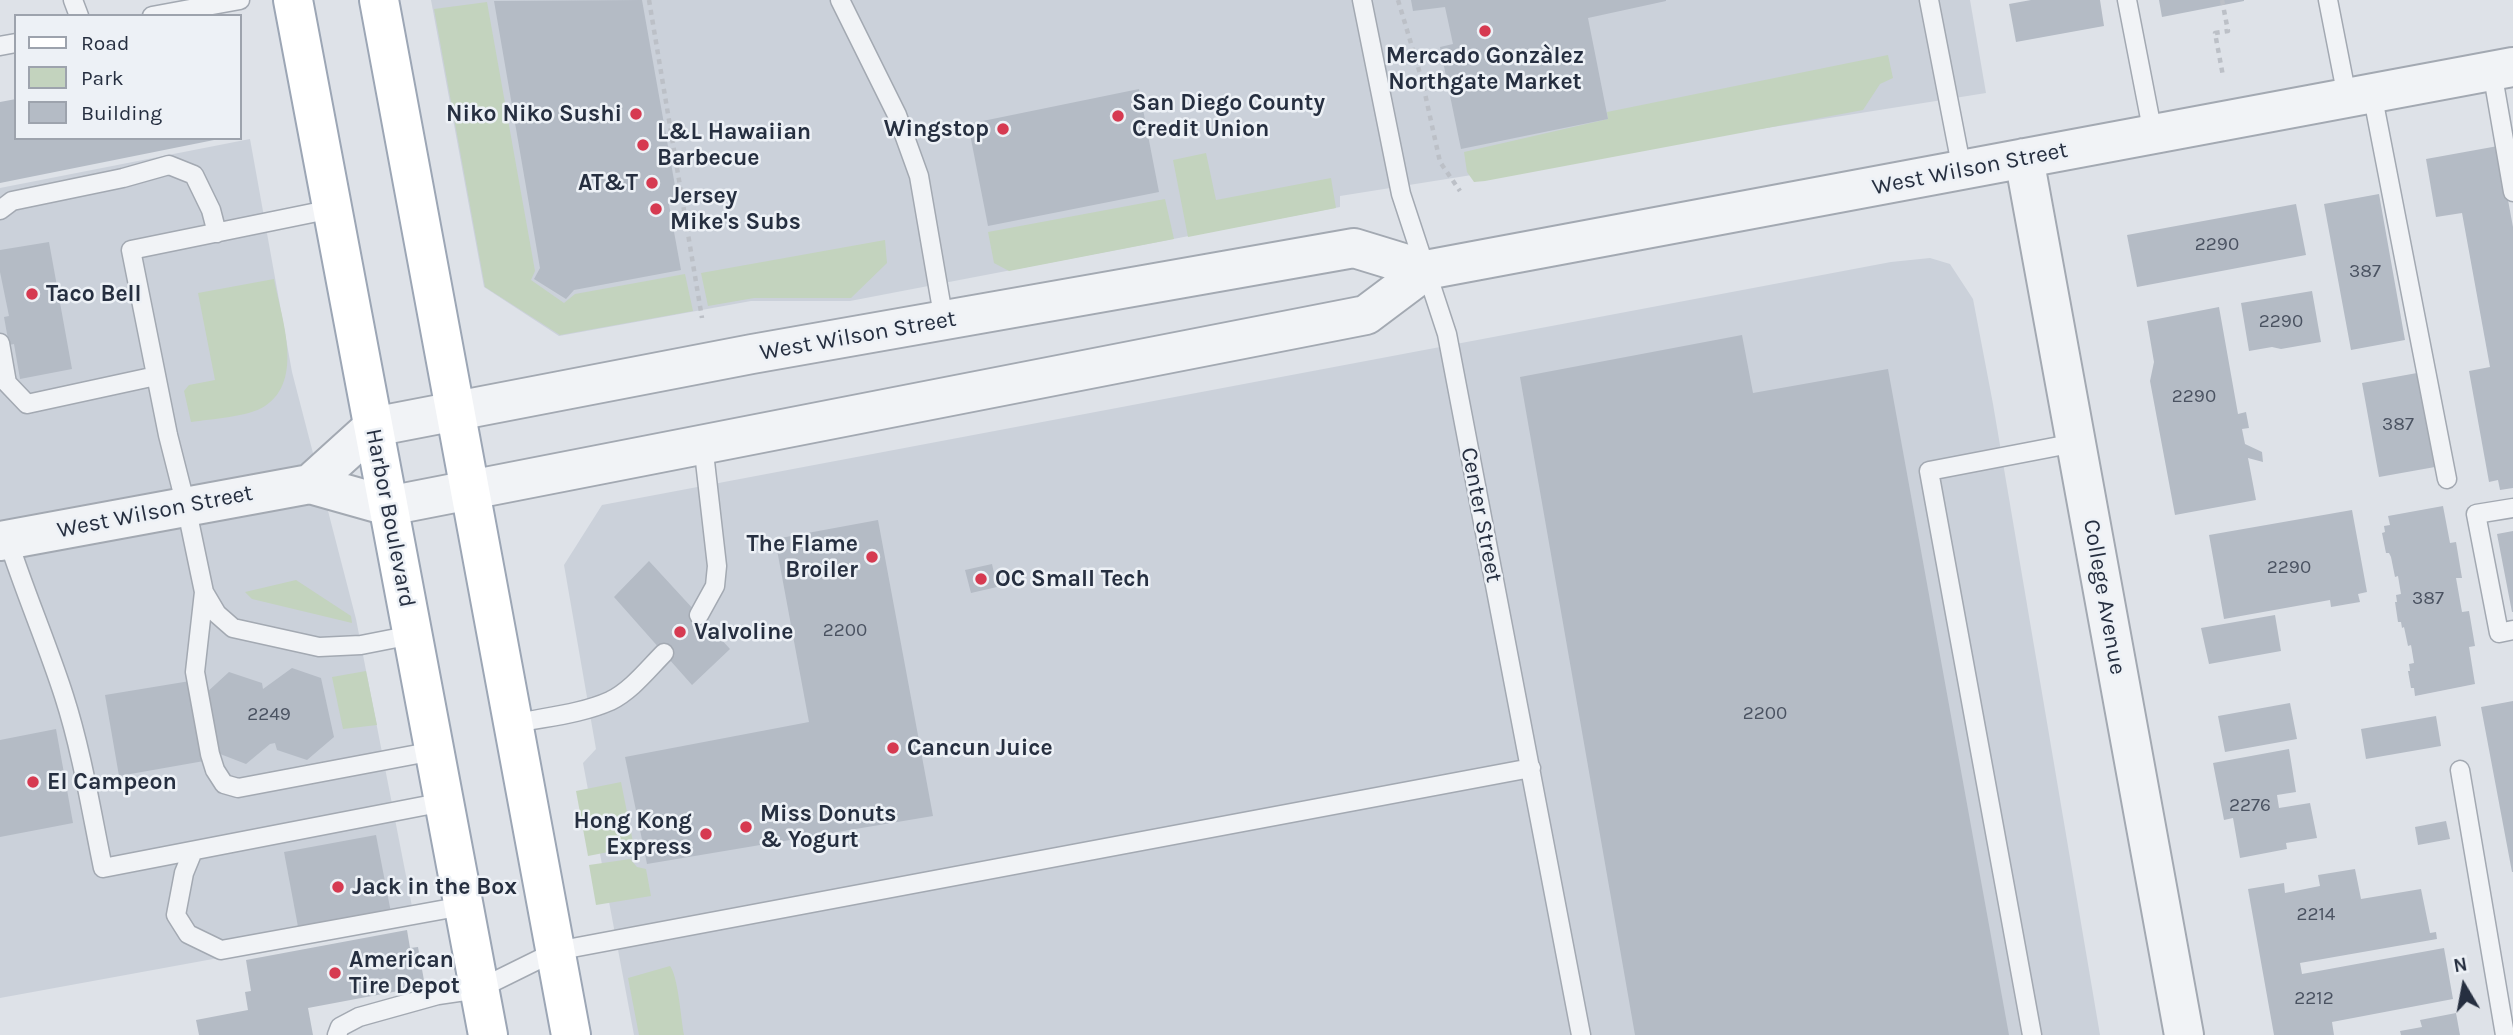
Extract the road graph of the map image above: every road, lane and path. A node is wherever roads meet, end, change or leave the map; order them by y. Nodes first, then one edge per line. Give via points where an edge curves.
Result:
1 (240, 0) edge
2 (293, 0) edge
3 (379, 0) edge
4 (649, 0) edge
5 (840, 0) edge
6 (1362, 0) edge
7 (1398, 0) edge
8 (1929, 0) edge
9 (2127, 0) edge
10 (2222, 0) edge
11 (2328, 0) edge
12 (163, 14) edge
13 (2502, 69) edge
14 (2223, 76) dead end
15 (2360, 95) junction
16 (2154, 134) junction
17 (2024, 159) junction
18 (1962, 170) junction
19 (1460, 191) dead end
20 (2513, 192) edge
21 (332, 209) junction
22 (0, 210) edge
23 (217, 233) junction
24 (1426, 270) junction
25 (702, 318) dead end
26 (944, 321) junction
27 (0, 343) edge
28 (156, 376) junction
29 (455, 410) junction
30 (373, 427) junction
31 (2076, 443) junction
32 (703, 444) junction
33 (2447, 479) dead end
34 (310, 484) junction
35 (470, 490) junction
36 (186, 506) junction
37 (388, 506) junction
38 (2513, 508) edge
39 (4, 540) edge
40 (204, 592) junction
41 (699, 615) dead end
42 (2513, 631) edge
43 (412, 635) junction
44 (664, 653) dead end
45 (513, 724) junction
46 (434, 751) junction
47 (1531, 768) junction
48 (2460, 770) dead end
49 (444, 802) junction
50 (193, 851) junction
51 (463, 906) junction
52 (556, 951) junction
53 (479, 989) junction
54 (337, 1035) edge
55 (488, 1035) edge
56 (571, 1035) edge
57 (1581, 1035) edge
58 (2032, 1035) edge
59 (2183, 1035) edge
60 (2505, 1035) edge

1 - 12 lane
2 - 21 main road, Harbor Boulevard
3 - 29 main road
4 - 25 path
5 - 26 lane via 897,116 919,176
6 - 24 lane, Center Street via 1401,194
7 - 19 path via 1440,162
8 - 18 lane
9 - 16 lane
10 - 14 path via 2228,31 2215,33
11 - 15 lane
13 - 15 street, West Wilson Street
13 - 20 lane
15 - 16 street, West Wilson Street
15 - 33 lane
16 - 17 street, West Wilson Street
17 - 18 street, West Wilson Street
17 - 31 street, College Avenue
18 - 24 street, West Wilson Street
21 - 23 lane
21 - 30 main road, Harbor Boulevard
22 - 23 lane via 12,201 169,165 194,175
23 - 28 lane via 131,250
24 - 26 street, West Wilson Street via 1354,248
24 - 32 street, West Wilson Street via 1366,316
24 - 47 lane, Center Street via 1447,334
26 - 29 street, West Wilson Street
27 - 28 lane via 7,383 27,404
28 - 36 lane
29 - 30 street, West Wilson Street
29 - 35 main road
30 - 34 street
30 - 37 main road, Harbor Boulevard
31 - 58 lane via 1928,471
31 - 59 street, College Avenue
32 - 35 street, West Wilson Street
32 - 41 lane via 718,566 715,586
34 - 36 street, West Wilson Street
34 - 37 street, West Wilson Street
35 - 37 street, West Wilson Street
35 - 45 main road
36 - 39 street, West Wilson Street
36 - 40 lane
37 - 43 main road, Harbor Boulevard
38 - 42 lane via 2476,514 2499,633
39 - 50 lane via 76,736 103,868
40 - 43 lane via 217,614 233,628 319,647
40 - 46 lane via 195,672 215,770 224,784 238,788
43 - 46 main road, Harbor Boulevard
44 - 45 lane via 612,700
45 - 52 main road
46 - 49 main road, Harbor Boulevard
47 - 52 lane
47 - 57 lane, Center Street
48 - 60 lane
49 - 50 lane
49 - 51 main road, Harbor Boulevard
50 - 51 lane via 176,915 188,934 221,950
51 - 53 main road, Harbor Boulevard
52 - 53 lane
52 - 56 main road
53 - 54 lane via 359,1017 340,1027
53 - 55 main road, Harbor Boulevard

